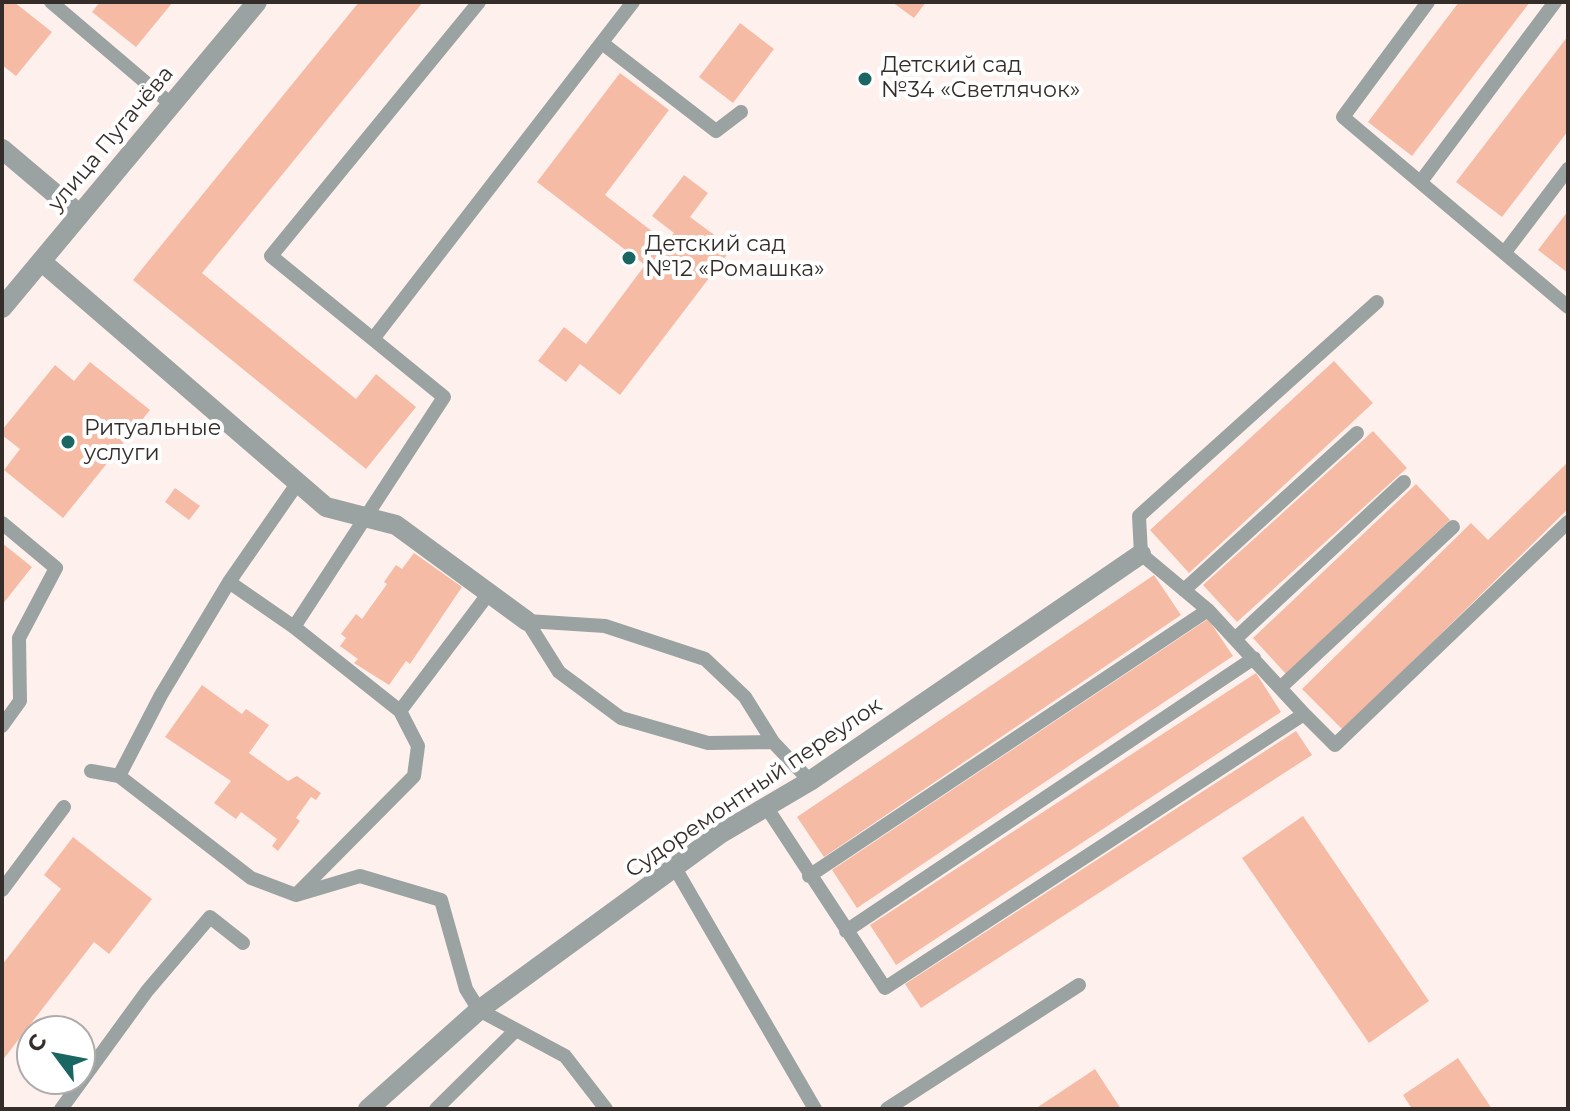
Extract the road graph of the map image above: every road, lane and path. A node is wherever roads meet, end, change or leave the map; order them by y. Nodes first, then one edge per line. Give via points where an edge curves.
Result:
1 (257, 2) edge
2 (479, 2) edge
3 (1428, 2) edge
4 (1555, 2) edge
5 (60, 5) edge
6 (626, 5) edge
7 (602, 43) junction
8 (171, 104) junction
9 (741, 112) dead end
10 (2, 149) edge
11 (1568, 169) edge
12 (1422, 180) junction
13 (79, 214) junction
14 (1505, 252) junction
15 (41, 261) junction
16 (1377, 302) dead end
17 (1568, 307) edge
18 (2, 308) edge
19 (373, 339) junction
20 (1357, 433) dead end
21 (1404, 482) dead end
22 (297, 484) junction
23 (368, 517) junction
24 (1568, 522) edge
25 (2, 523) edge
26 (1453, 527) dead end
27 (1141, 554) junction
28 (229, 582) junction
29 (1184, 590) junction
30 (489, 593) junction
31 (1208, 610) junction
32 (527, 621) junction
33 (294, 627) junction
34 (1235, 639) junction
35 (1254, 658) junction
36 (1280, 688) junction
37 (400, 711) junction
38 (1304, 714) junction
39 (2, 726) edge
40 (773, 742) junction
41 (91, 771) dead end
42 (119, 776) junction
43 (810, 781) junction
44 (64, 807) dead end
45 (767, 808) junction
46 (675, 868) junction
47 (809, 876) junction
48 (2, 890) edge
49 (296, 895) junction
50 (846, 931) junction
51 (243, 943) dead end
52 (1079, 985) dead end
53 (479, 1010) junction
54 (516, 1030) junction
55 (61, 1109) edge
56 (368, 1109) edge
57 (436, 1109) edge
58 (606, 1109) edge
59 (815, 1109) edge
60 (887, 1109) edge

1 - 8 street, улица Пугачёва
2 - 19 lane via 271,256
3 - 12 lane via 1343,117
4 - 12 lane
5 - 8 lane
6 - 7 lane
7 - 9 lane via 716,131
7 - 19 lane
8 - 13 street, улица Пугачёва
10 - 13 street
11 - 14 lane
12 - 14 lane
13 - 15 street, улица Пугачёва
14 - 17 lane
15 - 18 street, улица Пугачёва
15 - 22 street
16 - 27 lane via 1139,516
19 - 23 lane via 444,397
20 - 29 lane
21 - 34 lane
22 - 23 street via 326,507
22 - 28 lane
23 - 30 street via 396,525
23 - 33 lane
24 - 38 lane via 1335,745
25 - 39 lane via 56,568 19,638 20,701
26 - 36 lane
27 - 29 lane
27 - 43 street, Судоремонтный переулок
28 - 33 lane
28 - 42 lane
29 - 31 lane
30 - 32 street
30 - 37 lane
31 - 34 lane
31 - 47 lane
32 - 40 lane via 605,626 705,659 745,697
32 - 40 lane via 559,672 621,718 708,743
33 - 37 lane
34 - 35 lane
35 - 36 lane
35 - 50 lane
36 - 38 lane
37 - 49 lane via 418,746 414,776
38 - 50 lane via 885,988
40 - 43 lane
41 - 42 lane
42 - 49 lane via 251,878
43 - 45 street, Судоремонтный переулок
44 - 48 lane
45 - 46 street, Судоремонтный переулок
45 - 47 lane
46 - 53 street, Судоремонтный переулок
46 - 59 lane
47 - 50 lane
49 - 53 lane via 360,876 441,900 466,989
51 - 55 lane via 210,917 147,991
52 - 60 lane
53 - 54 lane
53 - 56 street, Судоремонтный переулок
54 - 57 lane
54 - 58 lane via 565,1056

